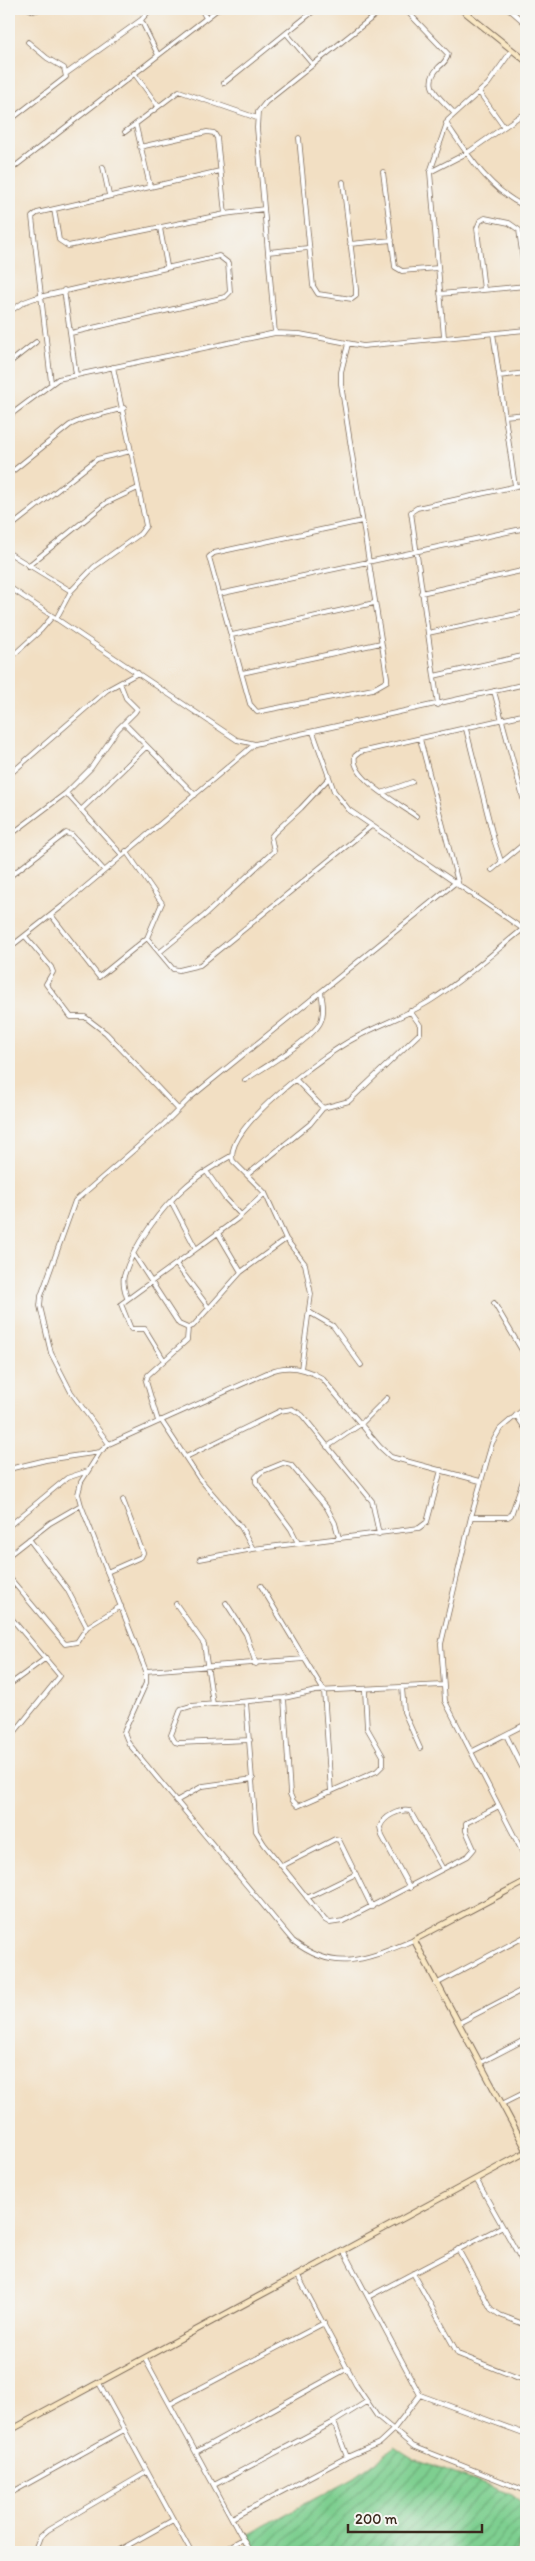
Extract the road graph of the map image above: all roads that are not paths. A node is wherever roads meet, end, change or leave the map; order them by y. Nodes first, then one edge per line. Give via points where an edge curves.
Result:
1 (29, 9) edge
2 (40, 9) edge
3 (151, 9) edge
4 (201, 9) edge
5 (218, 9) edge
6 (316, 9) edge
7 (383, 9) edge
8 (405, 9) edge
9 (461, 9) edge
10 (509, 9) edge
11 (206, 18) junction
12 (141, 20) junction
13 (526, 24) edge
14 (286, 33) junction
15 (28, 42) dead end
16 (512, 50) junction
17 (158, 55) junction
18 (526, 61) edge
19 (313, 65) junction
20 (67, 73) junction
21 (134, 73) junction
22 (224, 83) dead end
23 (479, 92) junction
24 (158, 106) junction
25 (454, 113) junction
26 (526, 115) edge
27 (257, 118) junction
28 (9, 121) edge
29 (446, 123) junction
30 (136, 126) junction
31 (504, 127) junction
32 (125, 132) dead end
33 (299, 138) dead end
34 (140, 147) junction
35 (467, 153) junction
36 (103, 167) dead end
37 (9, 171) edge
38 (220, 171) junction
39 (383, 172) dead end
40 (430, 172) junction
41 (343, 182) dead end
42 (150, 186) junction
43 (109, 195) junction
44 (526, 207) edge
45 (54, 209) junction
46 (264, 209) junction
47 (225, 214) junction
48 (160, 228) junction
49 (392, 240) junction
50 (350, 244) junction
51 (9, 246) edge
52 (308, 248) junction
53 (268, 252) junction
54 (9, 258) edge
55 (167, 266) junction
56 (438, 268) junction
57 (526, 285) edge
58 (64, 290) junction
59 (484, 290) junction
60 (440, 294) junction
61 (41, 297) junction
62 (9, 312) edge
63 (526, 330) edge
64 (275, 333) junction
65 (493, 333) junction
66 (71, 334) junction
67 (444, 337) junction
68 (36, 342) dead end
69 (348, 344) junction
70 (9, 363) edge
71 (113, 367) junction
72 (526, 373) edge
73 (76, 375) junction
74 (499, 376) junction
75 (51, 382) junction
76 (124, 408) junction
77 (526, 414) edge
78 (9, 416) edge
79 (505, 416) junction
80 (131, 451) junction
81 (9, 474) edge
82 (526, 484) edge
83 (515, 486) junction
84 (138, 488) junction
85 (362, 521) junction
86 (9, 528) edge
87 (526, 528) edge
88 (416, 552) junction
89 (9, 553) edge
90 (369, 562) junction
91 (28, 566) junction
92 (526, 570) edge
93 (9, 587) edge
94 (71, 591) junction
95 (422, 593) junction
96 (219, 594) junction
97 (374, 603) junction
98 (526, 612) edge
99 (54, 618) junction
100 (428, 633) junction
101 (232, 635) junction
102 (381, 643) junction
103 (526, 654) edge
104 (9, 659) edge
105 (138, 673) junction
106 (242, 673) junction
107 (434, 676) junction
108 (120, 683) junction
109 (526, 684) edge
110 (494, 692) junction
111 (438, 705) junction
112 (526, 714) edge
113 (503, 720) junction
114 (125, 724) junction
115 (466, 729) junction
116 (313, 732) junction
117 (420, 739) junction
118 (255, 744) junction
119 (146, 747) junction
120 (9, 775) edge
121 (329, 778) junction
122 (412, 782) dead end
123 (384, 792) junction
124 (66, 793) junction
125 (194, 795) junction
126 (526, 809) edge
127 (81, 810) junction
128 (416, 816) dead end
129 (370, 826) junction
130 (9, 836) edge
131 (526, 842) edge
132 (124, 853) junction
133 (501, 861) junction
134 (104, 870) junction
135 (492, 870) dead end
136 (9, 877) edge
137 (457, 884) junction
138 (51, 915) junction
139 (525, 930) edge
140 (25, 936) junction
141 (147, 938) junction
142 (9, 948) edge
143 (160, 952) junction
144 (321, 992) junction
145 (410, 1012) junction
146 (245, 1080) dead end
147 (296, 1080) junction
148 (323, 1108) junction
149 (178, 1109) junction
150 (231, 1156) junction
151 (206, 1171) junction
152 (247, 1176) junction
153 (265, 1193) junction
154 (171, 1201) junction
155 (241, 1215) junction
156 (218, 1233) junction
157 (286, 1239) junction
158 (196, 1249) junction
159 (134, 1255) junction
160 (176, 1264) junction
161 (241, 1272) junction
162 (153, 1281) junction
163 (127, 1298) junction
164 (494, 1303) dead end
165 (209, 1308) junction
166 (309, 1312) junction
167 (188, 1328) junction
168 (526, 1357) edge
169 (164, 1360) junction
170 (361, 1365) dead end
171 (301, 1369) junction
172 (387, 1398) dead end
173 (526, 1407) edge
174 (516, 1415) junction
175 (160, 1420) junction
176 (361, 1424) junction
177 (526, 1430) edge
178 (109, 1444) junction
179 (327, 1447) junction
180 (100, 1452) junction
181 (186, 1457) junction
182 (9, 1469) edge
183 (441, 1470) junction
184 (88, 1471) junction
185 (526, 1472) edge
186 (480, 1481) junction
187 (123, 1500) dead end
188 (81, 1505) junction
189 (471, 1517) junction
190 (9, 1526) edge
191 (378, 1534) junction
192 (339, 1538) junction
193 (29, 1539) junction
194 (298, 1543) junction
195 (252, 1549) junction
196 (9, 1555) edge
197 (200, 1560) dead end
198 (107, 1572) junction
199 (9, 1577) edge
200 (261, 1586) dead end
201 (226, 1603) dead end
202 (176, 1604) dead end
203 (121, 1606) junction
204 (12, 1619) dead end
205 (87, 1628) junction
206 (46, 1658) junction
207 (304, 1659) junction
208 (256, 1664) junction
209 (209, 1667) junction
210 (146, 1671) junction
211 (9, 1685) edge
212 (443, 1685) junction
213 (402, 1687) junction
214 (324, 1691) junction
215 (365, 1691) junction
216 (284, 1698) junction
217 (246, 1702) junction
218 (213, 1704) junction
219 (526, 1724) edge
220 (506, 1735) junction
221 (9, 1739) edge
222 (250, 1740) junction
223 (420, 1748) dead end
224 (470, 1752) junction
225 (526, 1775) edge
226 (253, 1779) junction
227 (330, 1792) junction
228 (176, 1802) junction
229 (498, 1806) junction
230 (526, 1859) edge
231 (282, 1866) junction
232 (443, 1869) junction
233 (356, 1874) junction
234 (526, 1881) edge
235 (410, 1888) junction
236 (307, 1898) junction
237 (372, 1906) junction
238 (526, 1936) edge
239 (414, 1940) junction
240 (436, 1984) junction
241 (526, 1988) edge
242 (459, 2023) junction
243 (526, 2039) edge
244 (480, 2063) junction
245 (526, 2092) edge
246 (502, 2104) junction
247 (526, 2150) edge
248 (476, 2179) junction
249 (502, 2227) junction
250 (458, 2249) junction
251 (344, 2252) junction
252 (526, 2268) edge
253 (413, 2274) junction
254 (298, 2276) junction
255 (368, 2297) junction
256 (324, 2323) junction
257 (526, 2325) edge
258 (145, 2359) junction
259 (348, 2368) junction
260 (526, 2381) edge
261 (99, 2383) junction
262 (420, 2395) junction
263 (366, 2402) junction
264 (170, 2404) junction
265 (334, 2422) junction
266 (124, 2430) junction
267 (393, 2430) junction
268 (9, 2432) edge
269 (526, 2434) edge
270 (196, 2452) junction
271 (347, 2457) junction
272 (147, 2472) junction
273 (214, 2485) junction
274 (526, 2491) edge
275 (9, 2494) edge
276 (232, 2518) junction
277 (173, 2520) junction
278 (243, 2539) junction
279 (526, 2546) edge
280 (34, 2552) edge
281 (116, 2552) edge
282 (191, 2552) edge
283 (220, 2552) edge
284 (250, 2552) edge
285 (524, 2552) edge

1 - 2 street
3 - 12 street
4 - 11 street
5 - 11 street
6 - 14 street
7 - 19 street
8 - 25 street via 448,54 430,82
9 - 16 street
10 - 13 street
11 - 17 street
12 - 17 street
12 - 20 street
14 - 19 street
14 - 22 street
15 - 20 street
16 - 18 street
16 - 23 street
17 - 21 street
19 - 27 street via 266,102
20 - 28 street via 64,80
21 - 24 street
21 - 37 street
23 - 25 street
23 - 31 street
24 - 27 street via 180,90
24 - 30 street
25 - 29 street
26 - 31 street
27 - 46 street
29 - 35 street
29 - 40 street
30 - 32 street
30 - 34 street
31 - 35 street
33 - 52 street
34 - 38 street via 212,132 217,138
34 - 42 street
35 - 40 street
35 - 44 street via 500,191
36 - 43 street
38 - 42 street
38 - 47 street
39 - 49 street
40 - 56 street
41 - 50 street
42 - 43 street
43 - 45 street
45 - 48 street via 59,240 68,246
45 - 61 street via 31,218
46 - 47 street
46 - 53 street
47 - 48 street
48 - 55 street
49 - 50 street
49 - 56 street via 393,261 399,270
50 - 52 street via 356,290 352,299 316,292 312,284
51 - 54 street
52 - 53 street
53 - 64 street
55 - 58 street
55 - 66 street via 222,256 228,263 230,292 225,297
56 - 60 street
57 - 59 street
57 - 59 street via 519,230 509,223 485,218 477,228
58 - 61 street
58 - 66 street
59 - 60 street
60 - 67 street
61 - 62 street via 24,302
61 - 75 street
63 - 65 street
64 - 69 street via 300,334
64 - 71 street
65 - 67 street
65 - 74 street
66 - 73 street
67 - 69 street via 368,346
68 - 70 street
69 - 85 street via 341,384
71 - 73 street
71 - 76 street
72 - 74 street
73 - 75 street
74 - 79 street
75 - 78 street
76 - 80 street
76 - 81 street via 70,424
77 - 79 street
79 - 83 street
80 - 84 street
80 - 86 street via 98,459
82 - 83 street
83 - 88 street via 414,509 410,518
84 - 91 street via 106,503
84 - 94 street via 146,517 144,530 94,567
85 - 90 street
85 - 96 street via 212,554 209,558
87 - 88 street
88 - 90 street
88 - 95 street
89 - 91 street
90 - 96 street
90 - 97 street
91 - 94 street
92 - 95 street
93 - 99 street
94 - 99 street
95 - 100 street
96 - 101 street
97 - 101 street
97 - 102 street
98 - 100 street
99 - 104 street
99 - 105 street
100 - 107 street
101 - 106 street
102 - 106 street
102 - 106 street via 387,681 372,689 257,712 250,704
103 - 107 street
105 - 108 street
105 - 118 street via 237,740
107 - 111 street
108 - 114 street via 126,698 136,709
108 - 120 street via 107,690
109 - 110 street
110 - 111 street
110 - 113 street
111 - 116 street
112 - 113 street
113 - 115 street
113 - 126 street
114 - 119 street
114 - 124 street via 91,768
115 - 117 street
115 - 133 street
116 - 118 street
116 - 121 street
117 - 123 street via 360,752 355,756 355,766 362,778
117 - 137 street
118 - 125 street
119 - 125 street
119 - 127 street
121 - 129 street via 348,810
121 - 143 street via 274,833 271,837 274,851
122 - 123 street
123 - 128 street
124 - 127 street
124 - 130 street
125 - 132 street
127 - 132 street
129 - 137 street
129 - 143 street via 200,965 175,970
131 - 133 street
132 - 134 street
132 - 141 street via 162,903
133 - 135 street
134 - 136 street via 72,835 66,833
134 - 138 street
137 - 139 street
137 - 144 street
138 - 140 street
138 - 141 street via 98,977
139 - 145 street via 436,998
140 - 142 street
140 - 149 street via 51,967 53,972 46,984 68,1014 85,1017 102,1029
141 - 143 street
144 - 146 street via 323,1004 319,1025
144 - 149 street
145 - 147 street via 355,1038
145 - 148 street via 420,1025 420,1033 349,1101
147 - 148 street
147 - 150 street via 260,1110 239,1136
148 - 152 street via 310,1124
149 - 178 street via 75,1201 41,1296 40,1306 51,1353 71,1392
150 - 151 street
150 - 152 street
151 - 154 street
151 - 155 street
152 - 153 street
153 - 155 street
153 - 157 street
154 - 158 street
154 - 159 street via 149,1228
155 - 156 street
156 - 158 street
156 - 161 street
157 - 161 street
157 - 166 street via 305,1264 310,1287
158 - 160 street
159 - 162 street
159 - 163 street via 124,1276
160 - 162 street
160 - 165 street
161 - 165 street
162 - 163 street
162 - 167 street via 179,1324
163 - 169 street via 120,1307 131,1329 145,1330
164 - 168 street
165 - 167 street
166 - 170 street via 332,1326
166 - 171 street
167 - 169 street via 187,1340
169 - 175 street via 146,1381
171 - 175 street via 280,1367
171 - 176 street via 322,1378
172 - 176 street
173 - 174 street
174 - 177 street
174 - 186 street via 496,1434
175 - 178 street
175 - 181 street
176 - 179 street
176 - 183 street via 391,1457
178 - 180 street
179 - 181 street via 302,1415 287,1409
179 - 191 street via 372,1501
180 - 182 street
180 - 184 street
181 - 195 street via 199,1478 240,1527
183 - 186 street
183 - 191 street via 424,1526
184 - 188 street via 78,1488
184 - 190 street via 67,1478
185 - 189 street via 508,1517
186 - 189 street
187 - 198 street via 143,1553 141,1557
188 - 193 street
188 - 198 street
189 - 212 street via 442,1638
191 - 192 street
192 - 194 street
192 - 194 street via 327,1508 296,1468 283,1463 260,1472 256,1482
193 - 196 street
193 - 205 street via 67,1589
194 - 195 street
195 - 197 street
198 - 203 street
199 - 205 street via 65,1644 78,1642
200 - 207 street
201 - 208 street via 246,1634
202 - 209 street via 201,1637
203 - 205 street
203 - 210 street
204 - 206 street
206 - 211 street
206 - 221 street via 60,1676
207 - 208 street
207 - 214 street
208 - 209 street
209 - 210 street
209 - 218 street
210 - 228 street via 146,1683 125,1736
212 - 213 street
212 - 224 street via 447,1707
213 - 215 street
213 - 223 street via 404,1712
214 - 215 street
214 - 216 street
214 - 227 street
215 - 227 street via 367,1728 383,1756 383,1765 377,1771
216 - 217 street
216 - 227 street via 292,1801 302,1805
217 - 218 street
217 - 222 street
218 - 222 street via 181,1709 171,1730 172,1739 185,1743
219 - 220 street
220 - 224 street
220 - 225 street
222 - 226 street
224 - 229 street
226 - 228 street via 203,1786
226 - 231 street via 256,1831
228 - 239 street via 301,1947 332,1959 358,1961
229 - 230 street
229 - 232 street via 466,1823 464,1827 473,1844 473,1853
231 - 233 street via 334,1839 341,1844
231 - 236 street
232 - 235 street
232 - 235 street via 410,1811 386,1817 380,1827 382,1836
233 - 236 street
233 - 237 street
234 - 239 street
235 - 237 street
236 - 237 street via 330,1923 343,1921
238 - 240 street
239 - 240 street
240 - 242 street
241 - 242 street
242 - 244 street
243 - 244 street
244 - 246 street
245 - 246 street
246 - 247 street
247 - 248 street
248 - 249 street
248 - 251 street
249 - 250 street
249 - 252 street
250 - 253 street
250 - 257 street via 491,2308 500,2316
251 - 254 street
251 - 255 street
253 - 255 street
253 - 260 street via 458,2354
254 - 256 street
254 - 258 street
255 - 262 street
256 - 259 street
256 - 264 street
258 - 261 street
258 - 264 street
259 - 263 street
259 - 270 street
261 - 266 street
261 - 268 street
262 - 267 street
262 - 269 street
263 - 265 street
263 - 267 street
264 - 270 street
265 - 271 street
265 - 273 street
266 - 272 street
266 - 275 street
267 - 271 street via 379,2443
267 - 274 street via 430,2455
270 - 273 street
271 - 276 street
272 - 277 street
272 - 280 street via 48,2530 40,2537
273 - 276 street
276 - 278 street
277 - 281 street
277 - 282 street
278 - 283 street
278 - 284 street
279 - 285 street

